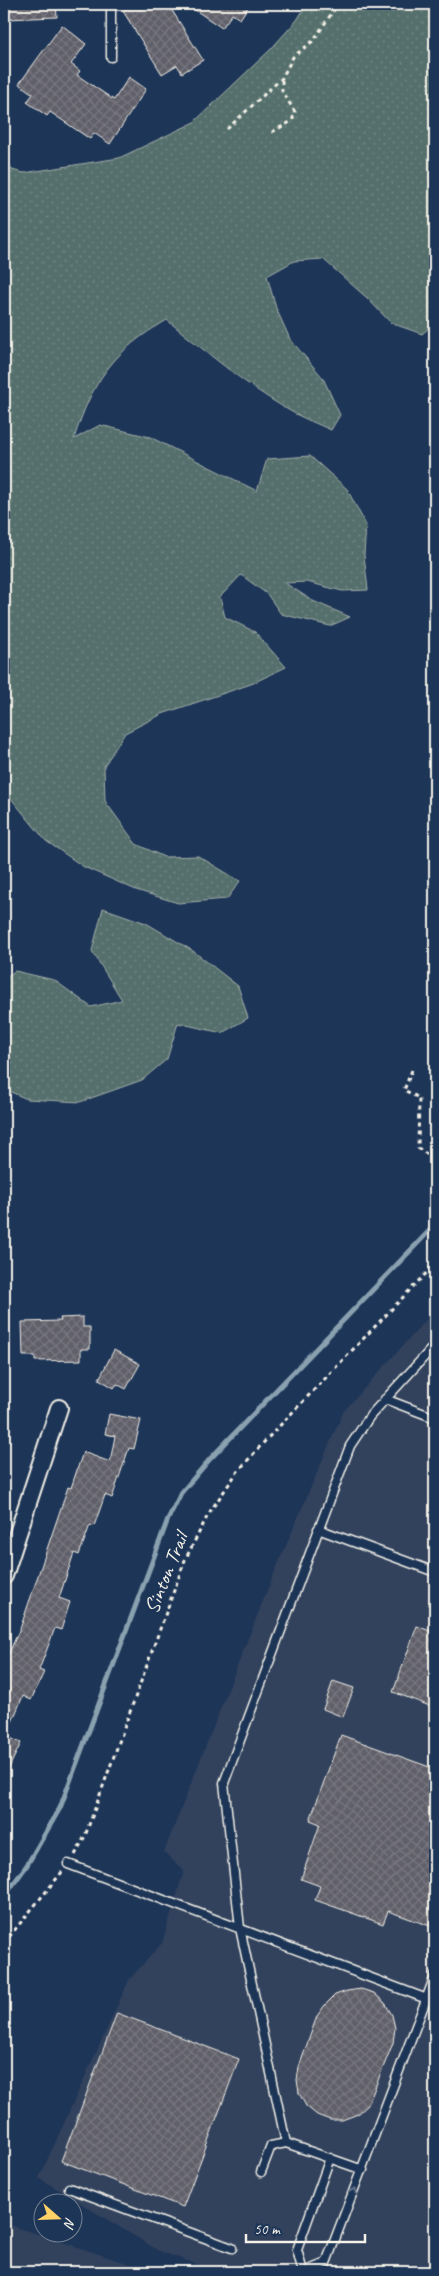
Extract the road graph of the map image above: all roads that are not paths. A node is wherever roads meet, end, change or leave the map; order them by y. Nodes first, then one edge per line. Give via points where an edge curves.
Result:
1 (110, 4) edge
2 (112, 57) dead end
3 (435, 1345) edge
4 (385, 1400) junction
5 (59, 1408) dead end
6 (435, 1418) edge
7 (318, 1529) junction
8 (435, 1572) edge
9 (4, 1576) edge
10 (68, 1864) road end
11 (240, 1928) junction
12 (435, 1976) edge
13 (426, 1999) junction
14 (286, 2142) junction
15 (330, 2158) junction
16 (363, 2170) junction
17 (261, 2172) dead end
18 (69, 2188) dead end
19 (232, 2248) dead end
20 (303, 2272) edge

1 - 2 lane
3 - 4 lane
4 - 6 lane
4 - 7 lane via 358,1430
5 - 9 street
7 - 8 lane
7 - 11 lane via 224,1784
10 - 11 lane
11 - 13 lane
11 - 14 lane
12 - 13 lane
13 - 16 lane
14 - 15 lane
14 - 17 lane via 271,2146
15 - 16 lane
15 - 20 lane via 297,2250
20 -> 16 lane via 326,2263
18 - 19 lane

